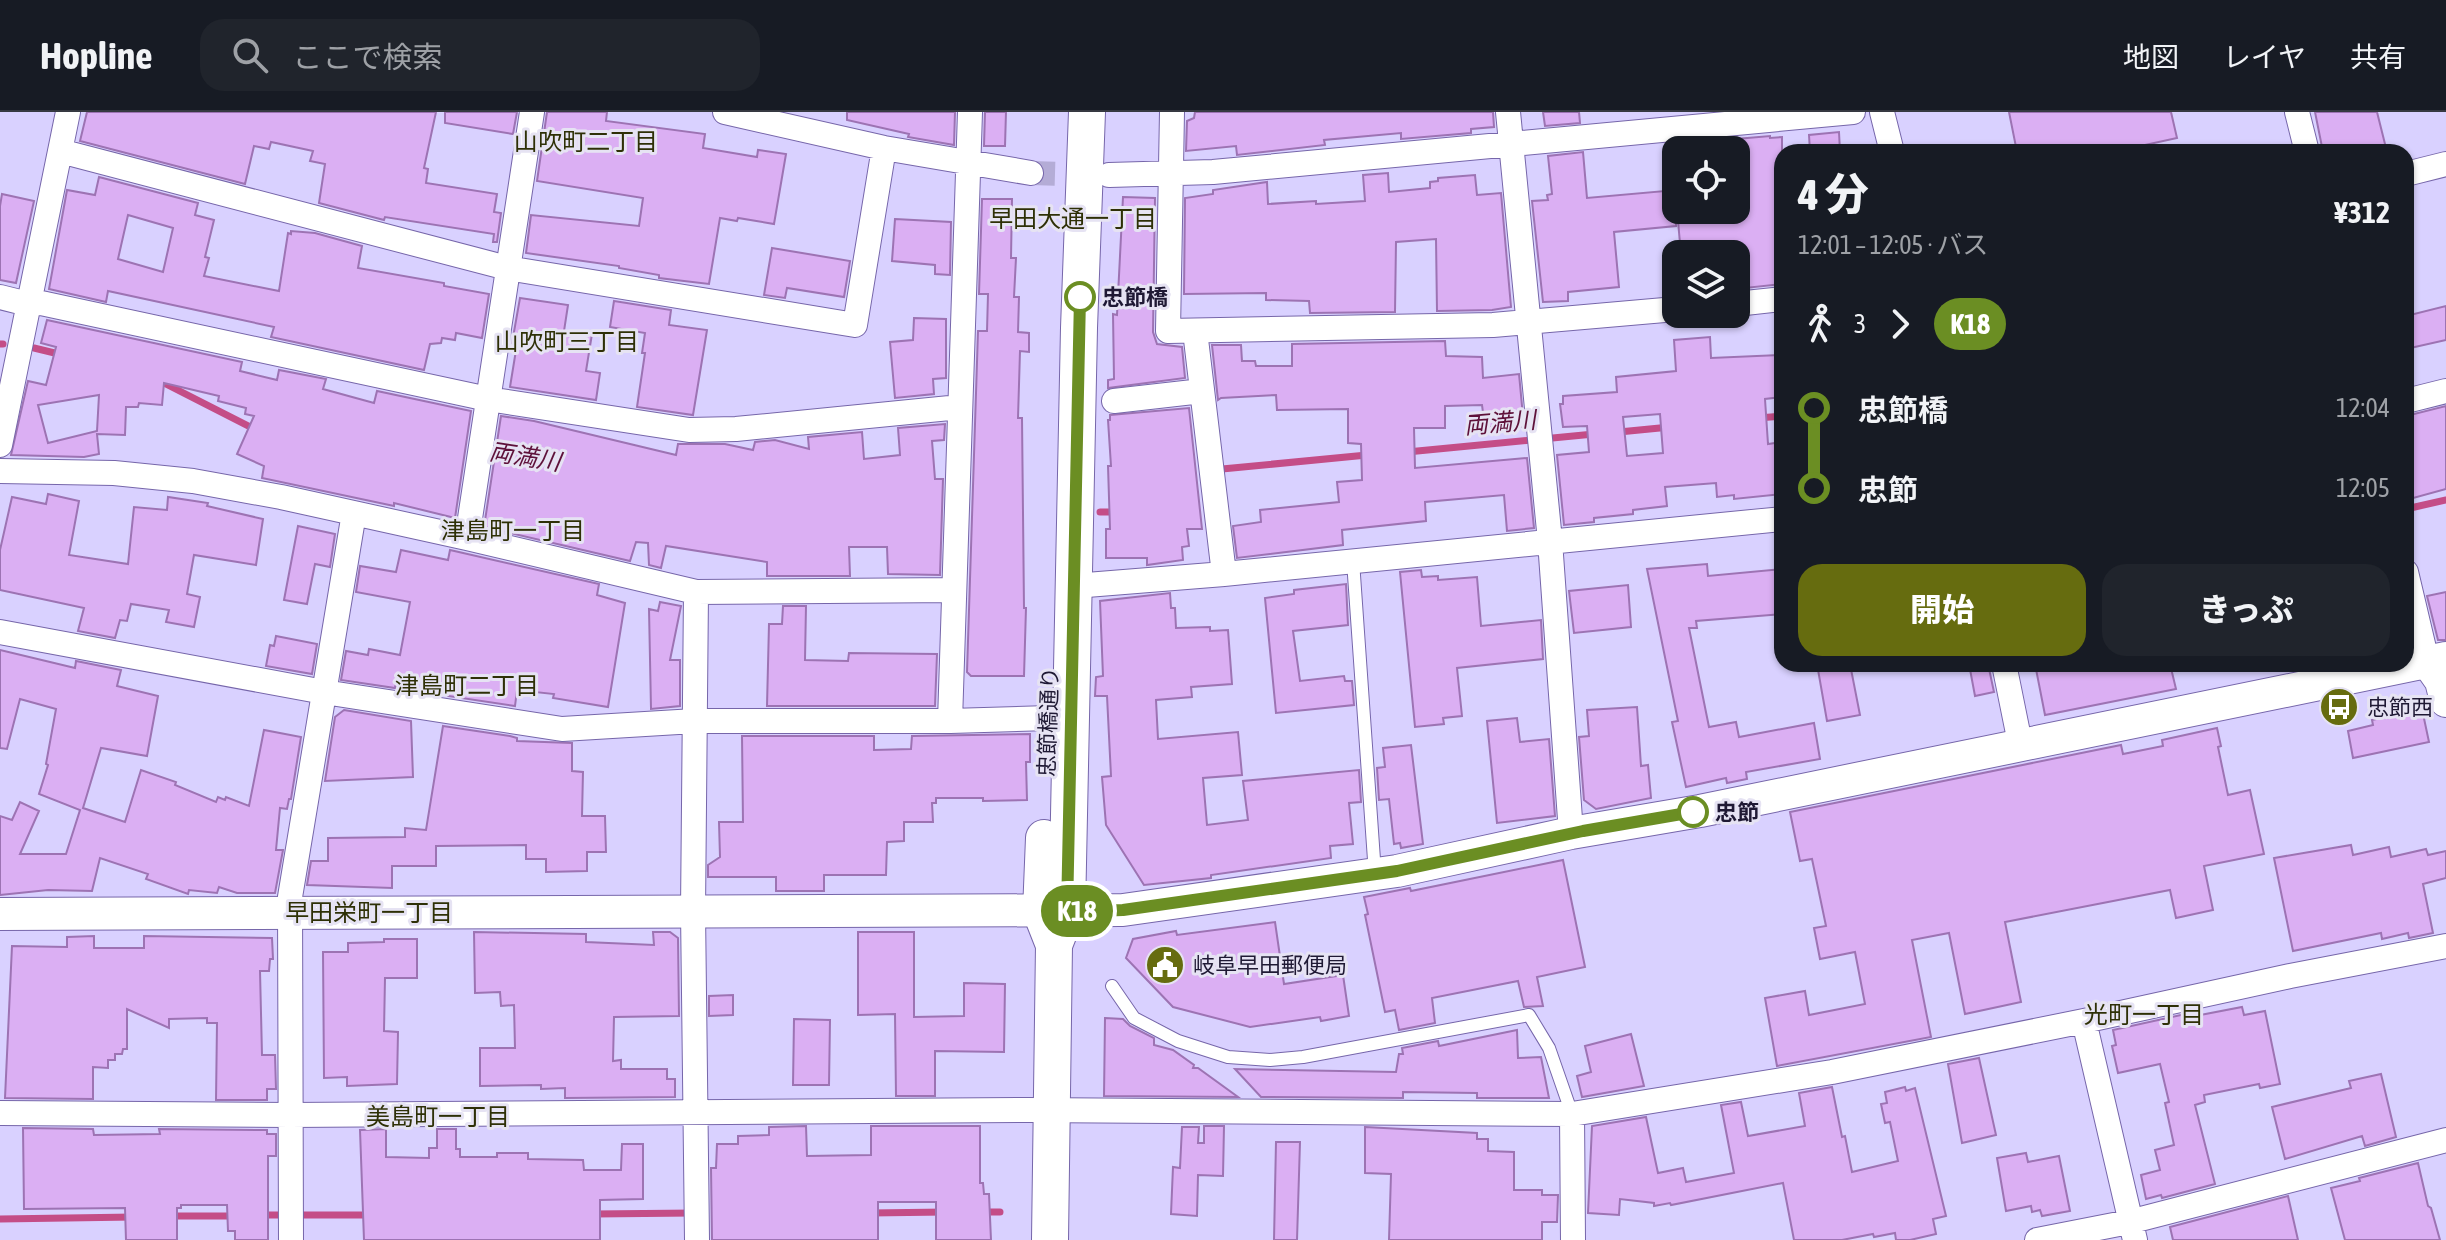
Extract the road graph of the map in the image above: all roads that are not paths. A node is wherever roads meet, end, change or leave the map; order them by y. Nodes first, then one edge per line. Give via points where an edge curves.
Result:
1 (68, 112) edge
2 (532, 112) edge
3 (725, 112) edge
4 (970, 112) edge
5 (1065, 112) edge
6 (1087, 112) edge
7 (1172, 112) edge
8 (1508, 112) edge
9 (1853, 112) edge
10 (1882, 112) edge
11 (2297, 112) edge
12 (1890, 144) edge
13 (2305, 144) edge
14 (1511, 146) junction
15 (884, 148) junction
16 (60, 151) junction
17 (969, 164) junction
18 (2446, 164) edge
19 (2414, 172) edge
20 (1031, 173) tunnel mouth
21 (1171, 174) junction
22 (1109, 175) tunnel mouth
23 (507, 268) junction
24 (0, 297) edge
25 (1774, 300) edge
26 (1750, 302) edge
27 (28, 304) junction
28 (1662, 310) edge
29 (1528, 323) junction
30 (1195, 331) junction
31 (1202, 391) junction
32 (2446, 391) edge
33 (488, 399) junction
34 (2414, 399) edge
35 (1114, 401) dead end
36 (960, 407) junction
37 (0, 445) edge
38 (0, 471) edge
39 (354, 513) junction
40 (1774, 520) edge
41 (467, 538) junction
42 (1550, 541) junction
43 (1353, 561) junction
44 (1224, 574) junction
45 (1074, 586) junction
46 (954, 590) junction
47 (696, 592) junction
48 (2414, 595) edge
49 (0, 632) edge
50 (2436, 660) edge
51 (2414, 664) edge
52 (2006, 672) edge
53 (2376, 672) edge
54 (324, 692) junction
55 (2446, 701) edge
56 (1049, 718) junction
57 (695, 721) junction
58 (950, 721) junction
59 (2020, 743) junction
60 (1571, 833) junction
61 (1375, 874) junction
62 (693, 911) junction
63 (1054, 912) junction
64 (0, 914) edge
65 (289, 914) junction
66 (2446, 946) edge
67 (1112, 986) dead end
68 (2084, 1021) junction
69 (1052, 1110) junction
70 (0, 1113) edge
71 (695, 1113) junction
72 (1572, 1114) junction
73 (290, 1115) junction
74 (2446, 1140) edge
75 (697, 1222) edge
76 (291, 1223) edge
77 (2132, 1231) edge
78 (1050, 1240) edge
79 (1573, 1240) edge
80 (2037, 1240) edge

1 - 16 street
2 - 23 street
3 - 15 street
4 - 17 street
5 - 56 main road, 忠節橋通り
6 - 45 main road, 忠節橋通り
7 - 21 street
8 - 14 street
9 - 14 street
10 - 12 street
11 - 13 street
14 - 21 street
14 - 29 street
15 - 17 street
15 - 23 street via 855,325
16 - 23 street
16 - 27 street
17 - 20 street
17 - 36 street
18 - 19 street
21 - 22 street
21 - 30 street via 1168,331
23 - 33 street
24 - 27 street
25 - 26 street
27 - 33 street
27 - 37 street
28 - 29 street
29 - 30 street
29 - 42 street
30 - 31 street
31 - 35 street
31 - 44 street
32 - 34 street
33 - 36 street via 712,431
33 - 41 street
36 - 46 street
38 - 39 street via 193,481
39 - 41 street
39 - 54 street
40 - 42 street
41 - 47 street
42 - 43 street
42 - 60 street
43 - 44 street
43 - 61 lane
44 - 45 street
45 - 63 main road, 忠節橋通り
46 - 47 street
46 - 58 street
47 - 57 street
48 - 50 street
49 - 54 street
50 - 51 street
50 - 55 street
52 - 59 street
53 - 59 street
54 - 57 street via 562,729
54 - 65 street
56 - 58 street
56 - 63 main road, 忠節橋通り
57 - 58 street
57 - 62 street
59 - 60 street
60 - 61 street
61 - 63 street via 1123,910
62 - 63 street
62 - 65 street
62 - 71 street
63 - 69 main road, 忠節橋通り
64 - 65 street
65 - 73 street
66 - 68 street
67 - 72 lane via 1134,1018 1157,1032 1228,1057 1270,1060 1529,1015 1549,1048
68 - 72 street via 1732,1090
68 - 77 street
69 - 71 street
69 - 72 street
69 - 78 main road, 忠節橋通り
70 - 73 street
71 - 73 street
71 - 75 street
72 - 79 street
73 - 76 street
74 - 77 street
77 - 80 street

